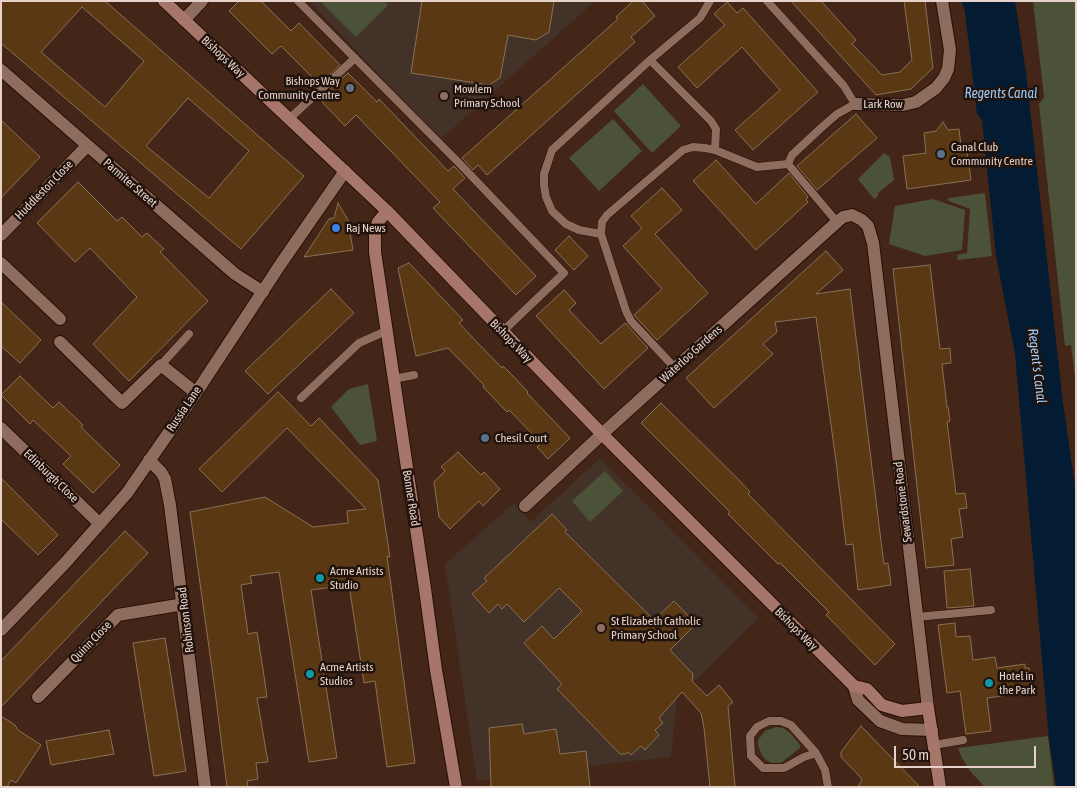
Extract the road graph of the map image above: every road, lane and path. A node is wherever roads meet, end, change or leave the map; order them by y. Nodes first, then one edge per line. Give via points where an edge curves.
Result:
1 (164, 1) edge
2 (202, 1) edge
3 (298, 1) edge
4 (710, 1) edge
5 (767, 1) edge
6 (942, 1) edge
7 (184, 20) junction
8 (355, 58) junction
9 (650, 60) junction
10 (1, 70) edge
11 (855, 104) junction
12 (289, 119) junction
13 (87, 146) junction
14 (715, 150) junction
15 (788, 164) junction
16 (345, 171) junction
17 (387, 211) junction
18 (837, 222) junction
19 (601, 234) junction
20 (1, 235) edge
21 (1, 262) edge
22 (263, 292) junction
23 (60, 319) dead end
24 (386, 332) junction
25 (502, 332) junction
26 (189, 334) dead end
27 (60, 342) dead end
28 (161, 365) junction
29 (675, 368) junction
30 (414, 375) dead end
31 (393, 379) junction
32 (196, 393) junction
33 (300, 398) dead end
34 (1, 428) edge
35 (602, 434) junction
36 (149, 460) junction
37 (525, 506) dead end
38 (100, 524) junction
39 (184, 604) junction
40 (991, 610) dead end
41 (917, 617) junction
42 (1, 630) edge
43 (854, 686) junction
44 (38, 696) dead end
45 (928, 708) junction
46 (932, 730) junction
47 (963, 740) dead end
48 (934, 745) junction
49 (816, 753) junction
50 (205, 787) edge
51 (456, 787) edge
52 (828, 787) edge
53 (940, 787) edge

1 - 7 main road, Bishops Way
2 - 7 street
3 - 8 lane
4 - 9 lane via 700,18
5 - 11 lane via 844,86
6 - 11 street, Lark Row via 950,50 948,69 936,88 916,102 903,105
7 - 12 main road, Bishops Way
8 - 12 lane
8 - 25 lane via 564,273
9 - 14 lane via 711,121 716,129
9 - 19 lane via 552,150 544,174 546,197 552,210 566,224
10 - 13 street, Parmiter Street
11 - 15 lane via 821,128 792,155
12 - 16 main road, Bishops Way
13 - 20 street, Huddleston Close
13 - 22 street, Parmiter Street via 235,274
14 - 15 lane via 757,168
14 - 19 lane via 693,147 676,154 607,215 602,222
15 - 18 lane
16 - 17 main road, Bishops Way
16 - 22 street, Russia Lane
17 - 24 main road, Bonner Road via 378,222 375,252
17 - 25 main road, Bishops Way
18 - 29 street, Waterloo Gardens
18 - 41 street, Sewardstone Road via 852,215 862,220 868,226 873,243
19 - 29 lane via 631,321
21 - 23 street
22 - 32 street, Russia Lane
24 - 31 main road, Bonner Road
24 - 33 lane via 359,343
25 - 35 main road, Bishops Way
26 - 28 lane
27 - 28 street via 122,403
28 - 32 street
29 - 35 street, Waterloo Gardens
30 - 31 lane
31 - 51 main road, Bonner Road
32 - 36 street, Russia Lane
34 - 38 street, Edinburgh Close
35 - 37 street, Waterloo Gardens
35 - 43 main road, Bishops Way
36 - 38 street, Russia Lane via 127,493
36 - 39 street, Robinson Road via 165,479
38 - 42 street, Russia Lane
39 - 44 street, Quinn Close via 118,615
39 - 50 street, Robinson Road
40 - 41 lane
41 - 45 street, Sewardstone Road
43 - 45 main road, Bishops Way via 867,689 882,705 902,711
43 - 46 street, Bishops Way via 858,700 880,721 902,729
45 - 46 main road, Sewardstone Road
46 - 48 main road, Sewardstone Road
47 - 48 lane
48 - 53 main road, Sewardstone Road
49 - 49 lane via 791,725 781,721 769,721 757,727 750,736 751,756 763,768 784,768
49 - 52 lane via 825,770

